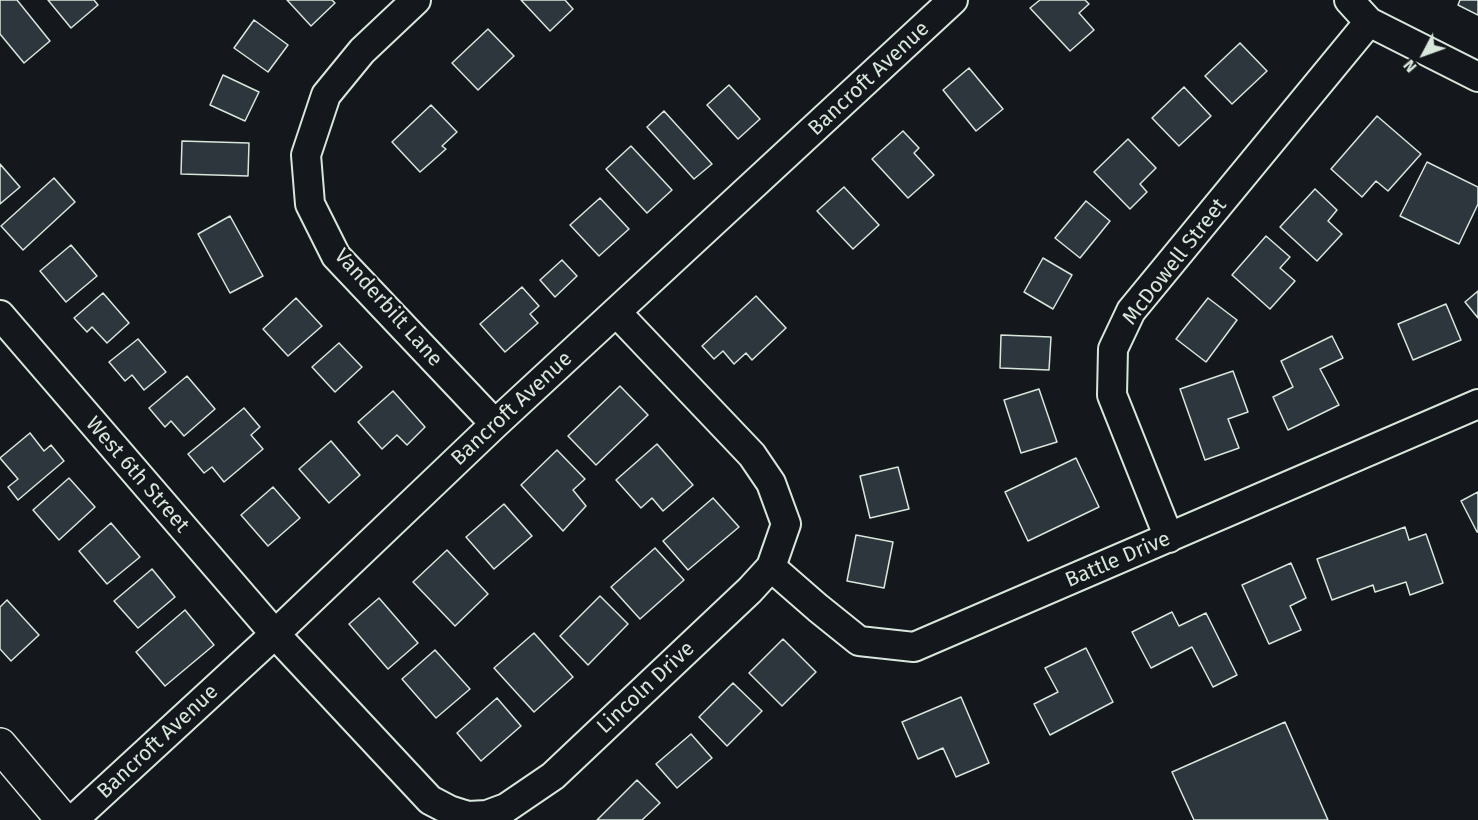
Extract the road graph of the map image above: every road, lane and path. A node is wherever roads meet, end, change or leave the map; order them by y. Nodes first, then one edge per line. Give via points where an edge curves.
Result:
1 (416, 0) edge
2 (1349, 0) edge
3 (939, 4) edge
4 (1369, 22) junction
5 (1478, 77) edge
6 (617, 313) junction
7 (0, 315) edge
8 (1478, 404) edge
9 (495, 424) junction
10 (1169, 538) junction
11 (771, 567) junction
12 (274, 634) junction
13 (0, 745) edge
14 (63, 820) edge
15 (73, 820) edge

1 - 9 street, Vanderbilt Lane via 362,51 326,95 306,155 310,204 336,256
2 - 4 street
3 - 6 street, Bancroft Avenue
4 - 5 street
4 - 10 street, McDowell Street via 1131,311 1113,349 1113,394
6 - 9 street, Bancroft Avenue
6 - 11 street, Lincoln Drive via 752,456 771,483 786,524
7 - 12 street, West 6th Street
8 - 10 street, Battle Drive
9 - 12 street, Bancroft Avenue
10 - 11 street, Battle Drive via 914,647 859,641
11 - 12 street, Lincoln Drive via 554,776 507,808 487,815 468,816 430,800
12 - 15 street, Bancroft Avenue
13 - 14 main road

